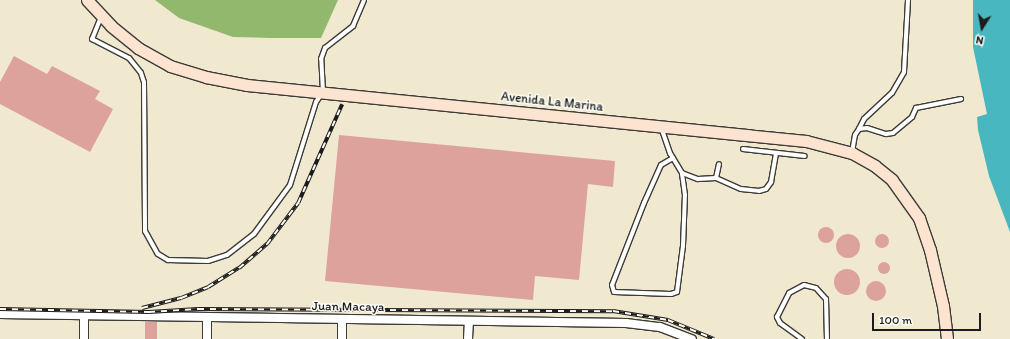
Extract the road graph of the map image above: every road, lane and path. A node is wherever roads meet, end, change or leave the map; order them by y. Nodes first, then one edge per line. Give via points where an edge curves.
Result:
1 (87, 0) edge
2 (364, 0) edge
3 (908, 0) edge
4 (102, 17) junction
5 (323, 92) junction
6 (961, 99) dead end
7 (661, 127) junction
8 (859, 129) junction
9 (743, 149) dead end
10 (852, 153) junction
11 (776, 154) junction
12 (805, 156) dead end
13 (672, 158) junction
14 (719, 164) dead end
15 (682, 173) junction
16 (716, 178) junction
17 (943, 306) junction
18 (0, 314) edge
19 (84, 316) junction
20 (207, 317) junction
21 (342, 319) junction
22 (469, 322) junction
23 (84, 339) edge
24 (207, 339) edge
25 (342, 339) edge
26 (468, 339) edge
27 (692, 339) edge
28 (802, 339) edge
29 (827, 339) edge
30 (947, 339) edge
31 (954, 339) edge

1 - 4 main road, Avenida La Marina
2 - 5 lane via 353,26 325,48 321,59
3 - 8 lane via 904,72 892,93 864,119
4 - 5 main road, Avenida La Marina via 138,48 182,70 232,82
4 - 5 lane via 92,39 129,58 141,73 144,82 144,231 158,254 168,260 208,261 227,255 254,234 290,185 316,102
5 - 7 main road, Avenida La Marina
6 - 8 lane via 916,108 912,117 893,133
7 - 10 main road, Avenida La Marina via 806,141
7 - 13 lane
8 - 10 lane via 855,135
9 - 11 lane
10 - 17 main road, Avenida La Marina via 875,166 892,180 915,209 927,238
11 - 12 lane
11 - 16 lane via 771,182 766,189 741,189
13 - 15 lane
13 - 15 lane via 661,165 644,203 612,285 614,292 677,292 683,246 685,195
14 - 16 lane
15 - 16 lane via 698,179
17 - 30 main road, Avenida La Marina
17 - 31 main road, Avenida La Marina
18 - 19 street, Juan Macaya
19 - 20 street, Juan Macaya
19 - 23 street
20 - 21 street, Juan Macaya
20 - 24 street
21 - 22 street, Juan Macaya
21 - 25 street
22 - 26 street
22 - 27 street, Juan Macaya via 626,323 660,327
28 - 29 lane via 780,323 777,317 789,293 804,285 816,288 826,299

